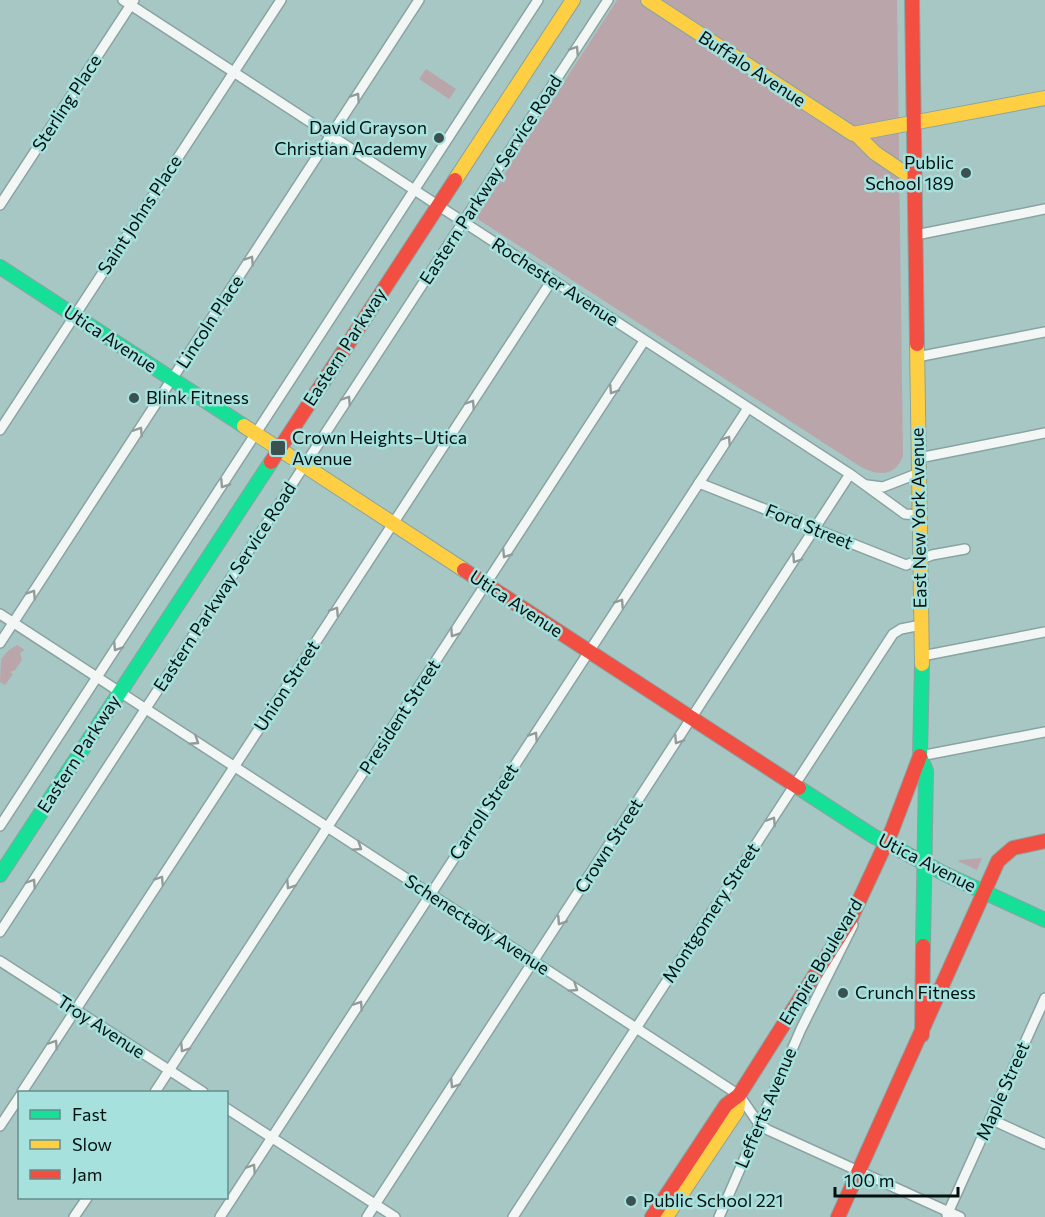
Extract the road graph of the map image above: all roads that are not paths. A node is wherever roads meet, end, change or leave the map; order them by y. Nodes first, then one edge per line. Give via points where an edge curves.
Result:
1 (281, 0) edge
2 (419, 0) edge
3 (538, 0) edge
4 (573, 0) edge
5 (608, 0) edge
6 (648, 0) edge
7 (915, 1) edge
8 (129, 2) edge
9 (234, 72) junction
10 (1045, 98) edge
11 (914, 124) junction
12 (857, 135) junction
13 (331, 136) junction
14 (915, 180) junction
15 (414, 190) junction
16 (437, 205) junction
17 (0, 206) edge
18 (1045, 209) edge
19 (463, 222) junction
20 (916, 235) junction
21 (0, 267) edge
22 (552, 280) junction
23 (75, 316) junction
24 (1045, 332) edge
25 (644, 341) junction
26 (917, 357) junction
27 (172, 379) junction
28 (748, 408) junction
29 (0, 430) edge
30 (1045, 433) edge
31 (256, 435) junction
32 (278, 450) junction
33 (919, 458) junction
34 (304, 466) junction
35 (919, 473) junction
36 (850, 474) junction
37 (699, 483) junction
38 (867, 486) junction
39 (919, 515) junction
40 (393, 523) junction
41 (815, 529) junction
42 (965, 549) dead end
43 (920, 560) junction
44 (486, 584) junction
45 (0, 614) edge
46 (13, 622) junction
47 (921, 625) junction
48 (1045, 632) edge
49 (0, 643) edge
50 (588, 652) junction
51 (922, 656) junction
52 (97, 677) junction
53 (120, 692) junction
54 (146, 709) junction
55 (691, 720) junction
56 (1045, 732) edge
57 (920, 756) junction
58 (234, 767) junction
59 (795, 785) junction
60 (0, 826) edge
61 (327, 827) junction
62 (1045, 841) edge
63 (886, 843) junction
64 (923, 863) junction
65 (0, 875) edge
66 (985, 892) junction
67 (431, 894) junction
68 (858, 902) junction
69 (1045, 920) edge
70 (0, 932) edge
71 (0, 961) edge
72 (534, 962) junction
73 (1045, 998) edge
74 (76, 1010) junction
75 (636, 1028) junction
76 (922, 1035) junction
77 (169, 1071) junction
78 (23, 1091) edge
79 (156, 1091) edge
80 (201, 1091) edge
81 (739, 1095) junction
82 (18, 1098) edge
83 (228, 1109) edge
84 (990, 1119) junction
85 (759, 1124) junction
86 (0, 1125) edge
87 (272, 1138) junction
88 (1045, 1144) edge
89 (859, 1171) junction
90 (86, 1199) edge
91 (375, 1204) junction
92 (947, 1214) edge
93 (74, 1217) edge
94 (220, 1217) edge
95 (367, 1217) edge
96 (395, 1217) edge
97 (513, 1217) edge
98 (652, 1217) edge
99 (666, 1217) edge
100 (719, 1217) edge
101 (838, 1217) edge
102 (960, 1217) edge

1 - 9 street, Saint Johns Place
13 -> 2 street, Lincoln Place
3 - 15 street
4 - 16 main road, Eastern Parkway
19 -> 5 street, Eastern Parkway Service Road
6 - 12 main road, Buffalo Avenue
7 - 11 main road, East New York Avenue
8 - 9 street, Rochester Avenue
8 - 17 street, Sterling Place
9 - 13 street, Rochester Avenue
9 - 23 street, Saint Johns Place
10 - 11 main road
11 - 12 main road
11 - 14 main road, East New York Avenue
12 - 14 main road, Buffalo Avenue via 875,153
13 - 15 street, Rochester Avenue
27 -> 13 street, Lincoln Place
14 - 20 main road, East New York Avenue
15 - 16 street, Rochester Avenue
15 - 31 street
16 - 19 street, Rochester Avenue
16 - 32 main road, Eastern Parkway
18 - 20 street
19 - 22 street, Rochester Avenue
34 -> 19 street, Eastern Parkway Service Road
20 - 26 main road, East New York Avenue
21 - 23 main road, Utica Avenue
22 - 25 street, Rochester Avenue
40 -> 22 street, Union Street
23 - 27 main road, Utica Avenue
23 - 29 street, Saint Johns Place
24 - 26 street
25 - 28 street, Rochester Avenue
25 -> 44 street, President Street
26 - 33 main road, East New York Avenue
27 - 31 main road, Utica Avenue
46 -> 27 street, Lincoln Place
28 - 36 street, Rochester Avenue
37 -> 28 street, Carroll Street
30 - 33 street
31 - 32 main road, Utica Avenue
31 -> 52 street
32 - 34 main road, Utica Avenue
32 - 53 main road, Eastern Parkway
33 - 35 main road, East New York Avenue
34 - 40 main road, Utica Avenue
34 - 54 street, Eastern Parkway Service Road
35 - 38 street via 883,487
35 - 39 main road, East New York Avenue
36 - 38 street, Rochester Avenue
36 - 41 street, Crown Street
37 - 41 street, Ford Street
50 -> 37 street, Carroll Street
38 - 39 street, Rochester Avenue via 905,514
39 - 43 main road, East New York Avenue
40 - 44 main road, Utica Avenue
58 -> 40 street, Union Street
41 - 43 street, Ford Street via 906,565
41 -> 55 street, Crown Street
42 - 43 street, Ford Street
43 - 47 main road, East New York Avenue
44 - 50 main road, Utica Avenue
44 -> 61 street, President Street
45 - 46 street, Schenectady Avenue
46 - 49 street, Lincoln Place
46 - 52 street, Schenectady Avenue
47 - 51 main road, East New York Avenue
47 - 59 street, Montgomery Street via 893,634
48 - 51 street
50 - 55 main road, Utica Avenue
67 -> 50 street, Carroll Street
51 - 57 main road, East New York Avenue
52 - 53 street, Schenectady Avenue
52 - 60 street
53 - 54 street, Schenectady Avenue
53 - 65 main road, Eastern Parkway
54 -> 58 street, Schenectady Avenue
70 -> 54 street, Eastern Parkway Service Road
55 - 59 main road, Utica Avenue
55 -> 72 street, Crown Street
56 - 57 street
57 - 63 main road, Empire Boulevard
57 - 64 main road, East New York Avenue via 926,771
58 - 61 street, Schenectady Avenue
74 -> 58 street, Union Street
59 - 63 main road, Utica Avenue
75 -> 59 street, Montgomery Street
61 -> 67 street, Schenectady Avenue
61 -> 77 street, President Street
62 - 66 main road, East New York Avenue via 1007,850
63 - 64 main road, Utica Avenue
63 - 68 main road, Empire Boulevard
64 - 66 main road, Utica Avenue
64 - 76 main road, East New York Avenue
66 - 69 main road, Utica Avenue
66 - 76 main road, East New York Avenue
67 - 72 street, Schenectady Avenue
87 -> 67 street, Carroll Street
68 - 81 main road, Empire Boulevard via 832,951
68 - 85 street, Lefferts Avenue via 850,931
71 - 74 street, Troy Avenue
72 -> 75 street, Schenectady Avenue
72 -> 91 street, Crown Street
73 - 84 street, Maple Street
74 - 77 street, Troy Avenue
78 -> 74 street, Union Street
75 - 81 street, Schenectady Avenue
75 - 97 street, Montgomery Street
76 - 89 main road, East New York Avenue
77 - 79 street, President Street
77 - 80 street, Troy Avenue
81 - 85 street, Schenectady Avenue
81 - 98 main road, Empire Boulevard via 726,1105
81 - 99 main road, Empire Boulevard via 737,1111
82 - 86 street, Union Street
83 - 87 street
84 - 88 street
84 - 92 street, Maple Street
85 - 89 street
85 - 100 street, Lefferts Avenue
87 - 91 street
94 -> 87 street, Carroll Street
89 - 92 street
89 - 101 main road, East New York Avenue
90 - 93 street
91 - 95 street, Crown Street
91 - 96 street
92 - 102 street

